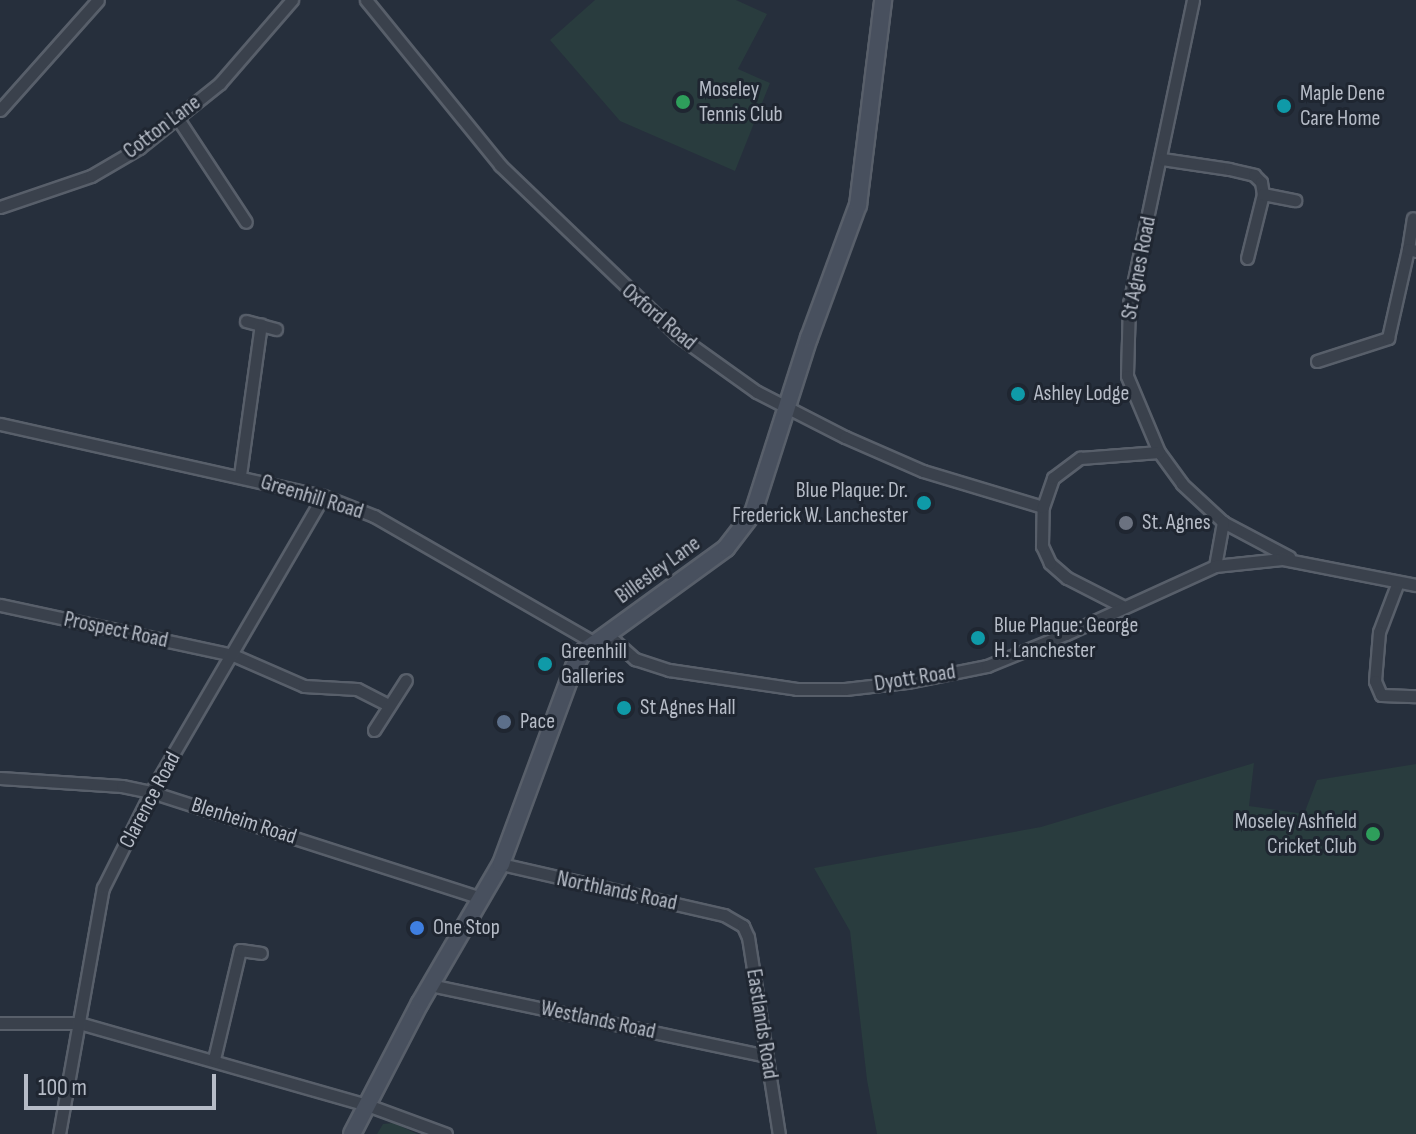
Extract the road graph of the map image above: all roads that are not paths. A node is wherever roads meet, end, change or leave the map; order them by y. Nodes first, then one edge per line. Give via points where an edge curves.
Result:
1 (98, 0) edge
2 (292, 0) edge
3 (366, 0) edge
4 (883, 0) edge
5 (1193, 0) edge
6 (0, 110) edge
7 (178, 119) junction
8 (1162, 159) junction
9 (1263, 194) junction
10 (1295, 200) dead end
11 (0, 207) edge
12 (1413, 218) dead end
13 (246, 222) dead end
14 (1412, 250) edge
15 (1247, 258) dead end
16 (246, 321) dead end
17 (261, 324) junction
18 (276, 329) dead end
19 (1317, 361) dead end
20 (787, 409) junction
21 (0, 424) edge
22 (1159, 452) junction
23 (240, 475) junction
24 (323, 496) junction
25 (1043, 507) junction
26 (1223, 522) junction
27 (1296, 561) junction
28 (1215, 566) junction
29 (1398, 582) junction
30 (1416, 585) edge
31 (0, 605) edge
32 (1124, 607) junction
33 (601, 639) junction
34 (233, 655) junction
35 (406, 680) dead end
36 (1416, 696) edge
37 (389, 705) junction
38 (374, 730) dead end
39 (0, 778) edge
40 (151, 792) junction
41 (501, 864) junction
42 (481, 898) junction
43 (734, 919) joint
44 (261, 953) dead end
45 (430, 985) junction
46 (0, 1023) edge
47 (79, 1023) junction
48 (767, 1056) junction
49 (214, 1059) junction
50 (370, 1106) junction
51 (59, 1134) edge
52 (352, 1134) edge
53 (446, 1134) edge
54 (779, 1134) edge

1 - 6 street
2 - 7 street, Cotton Lane via 220,83
3 - 20 street, Oxford Road via 500,165 564,230 677,335
4 - 20 street, Billesley Lane via 861,191
5 - 8 street, St Agnes Road
7 - 11 street, Cotton Lane via 91,176
7 - 13 street
8 - 9 street via 1254,175
8 - 22 street, St Agnes Road via 1129,303 1126,348 1127,376
9 - 10 street
9 - 15 street
12 - 14 street
14 - 19 street via 1388,338
16 - 17 street
17 - 18 street
17 - 23 street
20 - 25 street, Oxford Road via 890,458
20 - 33 street, Billesley Lane via 745,526 726,548
21 - 23 street, Greenhill Road
22 - 25 street via 1080,458 1053,478
22 - 26 street, St Agnes Road via 1182,484
23 - 24 street, Greenhill Road
24 - 33 street, Greenhill Road via 374,516
24 - 34 street, Clarence Road
25 - 32 street via 1042,546 1050,563 1078,585
26 - 27 street, St Agnes Road
26 - 28 street
27 - 28 street, St Agnes Road via 1254,559
27 - 29 street, St Agnes Road
28 - 32 street, Dyott Road
29 - 30 street, St Agnes Road
29 - 36 street via 1379,632 1375,681 1381,695
31 - 34 street, Prospect Road
32 - 33 street, Dyott Road via 987,666 845,689 797,689 669,670 635,659
33 - 41 street, Billesley Lane via 574,667
34 - 37 street, Prospect Road via 304,686 357,689
34 - 40 street, Clarence Road
35 - 37 street
37 - 38 street
39 - 40 street, Blenheim Road
40 - 42 street, Blenheim Road
40 - 47 street, Clarence Road via 103,888
41 - 42 street, Billesley Lane
41 - 43 street, Northlands Road
42 - 45 street, Billesley Lane
43 - 48 street, Eastlands Road via 748,937
44 - 49 street via 240,950
45 - 48 street, Westlands Road
45 - 50 street, Billesley Lane
46 - 47 street
47 - 49 street
47 - 51 street, Clarence Road
48 - 54 street, Eastlands Road
49 - 50 street
50 - 52 street, Billesley Lane
50 - 53 street

